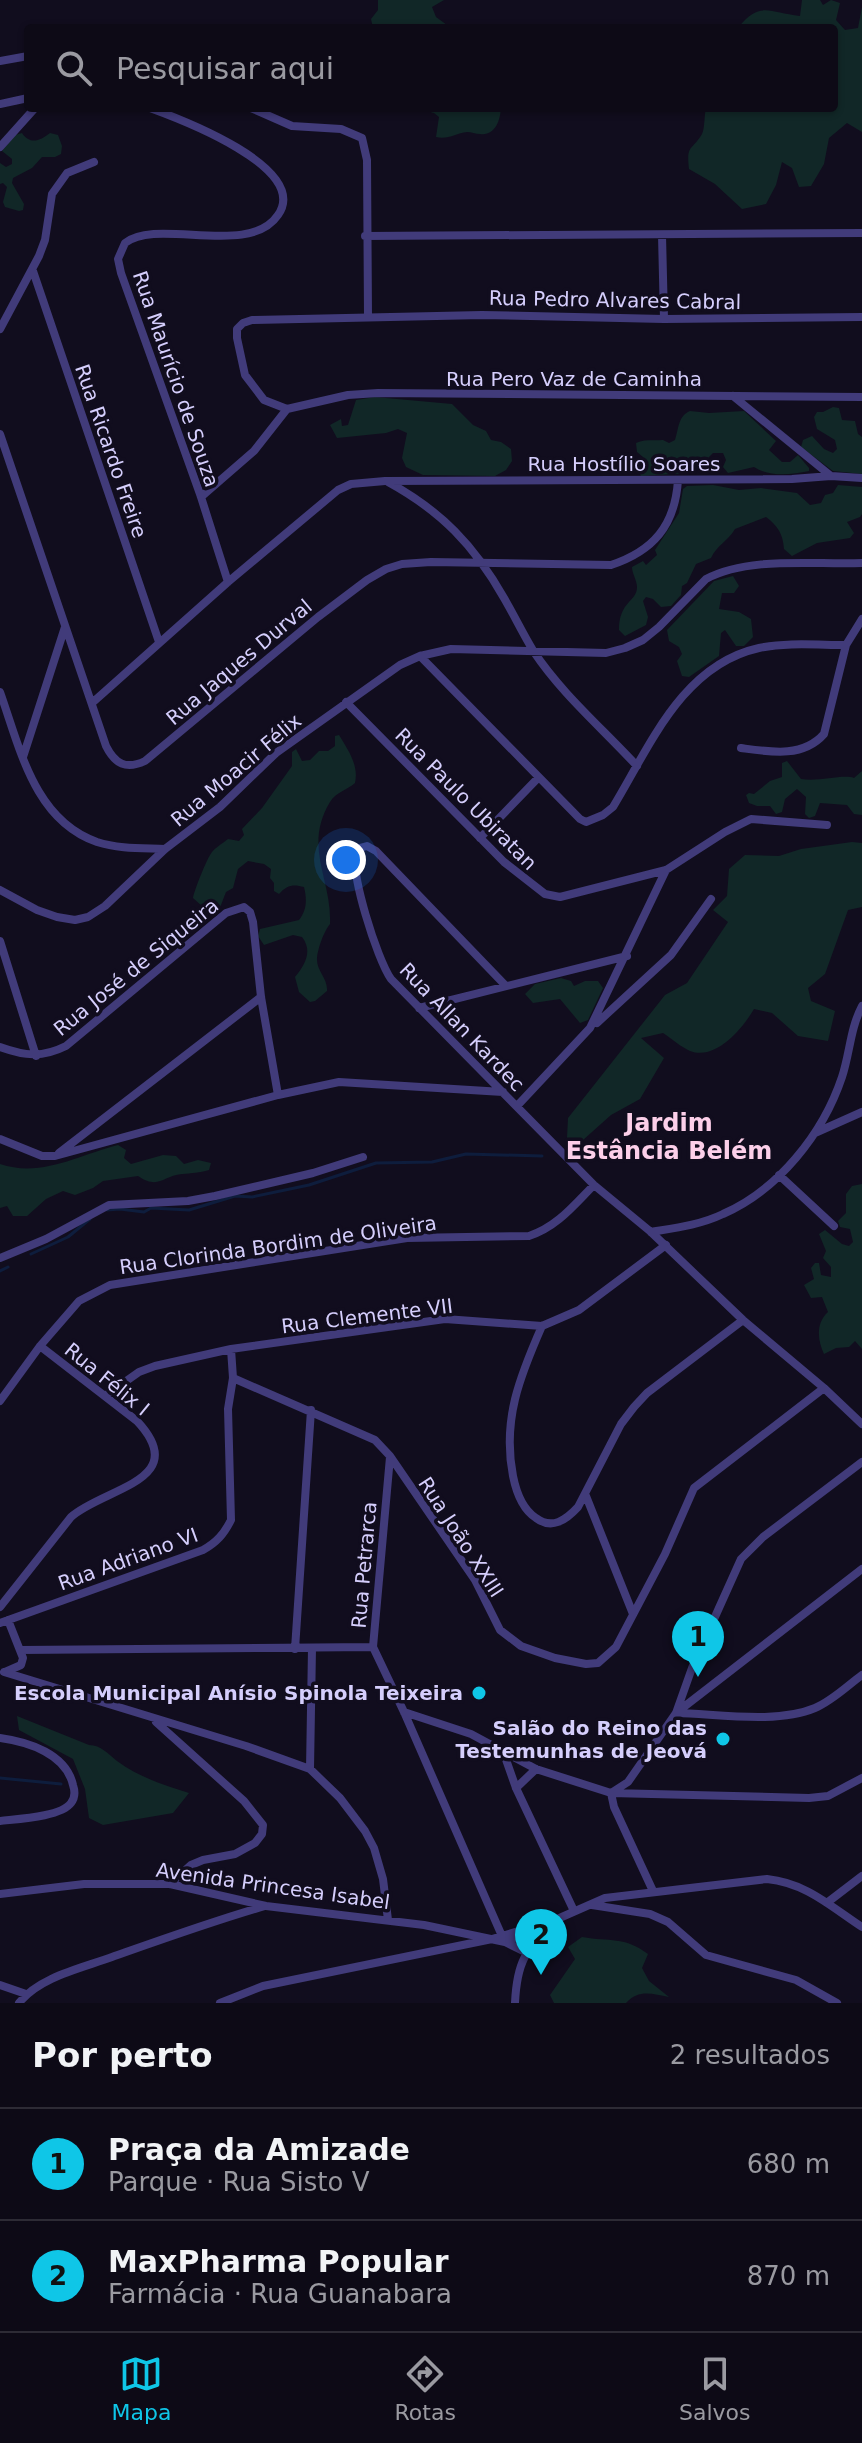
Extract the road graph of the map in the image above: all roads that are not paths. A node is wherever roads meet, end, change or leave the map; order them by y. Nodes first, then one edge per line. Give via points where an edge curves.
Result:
1 (24, 57) edge
2 (0, 61) edge
3 (24, 99) edge
4 (0, 104) edge
5 (31, 112) edge
6 (161, 112) edge
7 (260, 112) edge
8 (0, 147) edge
9 (94, 162) dead end
10 (862, 233) edge
11 (662, 235) junction
12 (365, 236) junction
13 (33, 271) junction
14 (368, 316) junction
15 (862, 317) edge
16 (664, 319) junction
17 (0, 329) edge
18 (732, 396) junction
19 (862, 397) edge
20 (287, 409) junction
21 (0, 434) edge
22 (831, 476) junction
23 (862, 478) edge
24 (678, 480) junction
25 (385, 481) junction
26 (201, 497) junction
27 (483, 563) junction
28 (862, 563) edge
29 (228, 582) junction
30 (862, 619) edge
31 (66, 626) junction
32 (159, 642) junction
33 (846, 645) junction
34 (534, 651) junction
35 (420, 656) junction
36 (0, 692) edge
37 (346, 702) junction
38 (92, 703) junction
39 (741, 748) dead end
40 (23, 757) junction
41 (637, 766) junction
42 (538, 778) junction
43 (827, 825) dead end
44 (480, 838) junction
45 (165, 849) junction
46 (666, 870) junction
47 (0, 890) edge
48 (711, 899) dead end
49 (0, 941) edge
50 (627, 956) junction
51 (505, 985) junction
52 (261, 997) junction
53 (862, 1006) edge
54 (419, 1008) junction
55 (590, 1028) junction
56 (0, 1047) edge
57 (36, 1056) junction
58 (504, 1092) junction
59 (278, 1095) junction
60 (517, 1106) junction
61 (862, 1112) edge
62 (815, 1133) junction
63 (0, 1139) edge
64 (55, 1156) junction
65 (363, 1157) dead end
66 (779, 1175) junction
67 (594, 1185) junction
68 (834, 1226) dead end
69 (651, 1232) junction
70 (666, 1245) junction
71 (0, 1258) edge
72 (743, 1320) junction
73 (542, 1326) junction
74 (40, 1346) junction
75 (231, 1349) junction
76 (233, 1378) junction
77 (824, 1388) junction
78 (105, 1396) junction
79 (0, 1401) edge
80 (311, 1410) junction
81 (862, 1424) edge
82 (390, 1456) junction
83 (862, 1462) edge
84 (586, 1496) junction
85 (862, 1569) edge
86 (0, 1607) edge
87 (633, 1614) junction
88 (4, 1621) edge
89 (373, 1647) junction
90 (312, 1648) junction
91 (295, 1649) junction
92 (20, 1650) junction
93 (2, 1673) edge
94 (862, 1675) edge
95 (404, 1712) junction
96 (676, 1713) junction
97 (152, 1719) junction
98 (0, 1738) edge
99 (504, 1754) junction
100 (310, 1769) junction
101 (536, 1769) junction
102 (862, 1778) edge
103 (516, 1788) junction
104 (611, 1793) junction
105 (0, 1821) edge
106 (862, 1876) edge
107 (170, 1884) junction
108 (653, 1891) junction
109 (0, 1895) edge
110 (828, 1902) junction
111 (587, 1905) junction
112 (266, 1906) junction
113 (574, 1911) junction
114 (388, 1920) junction
115 (552, 1923) junction
116 (862, 1927) edge
117 (492, 1939) junction
118 (504, 1939) junction
119 (525, 1952) junction
120 (0, 1985) edge
121 (26, 1994) junction
122 (224, 2002) edge
123 (19, 2003) edge
124 (515, 2003) edge
125 (837, 2003) edge

1 - 2 street
3 - 4 street
5 - 8 street
6 - 26 street, Rua Maurício de Souza via 242,151 265,166 281,189 279,214 253,232 139,235 120,250 121,273
7 - 12 street via 292,126 341,129 362,138 367,160
9 - 13 street via 67,173 52,194 45,240
10 - 11 street
11 - 12 street
11 - 16 street
12 - 14 street
13 - 17 street
13 - 32 street, Rua Ricardo Freire
14 - 16 street, Rua Pedro Alvares Cabral
14 - 20 street, Rua Pedro Alvares Cabral via 252,320 237,329 245,375 264,400
15 - 16 street, Rua Pedro Alvares Cabral
18 - 19 street, Rua Pero Vaz de Caminha
18 - 20 street, Rua Pero Vaz de Caminha via 378,393
18 - 22 street
20 - 26 street via 254,451
21 - 31 street, Rua Jaques Durval
22 - 23 street, Rua Hostílio Soares
22 - 24 street, Rua Hostílio Soares
24 - 25 street, Rua Hostílio Soares
24 - 27 street, Rua Jaques Durval via 664,530 630,559 611,565
25 - 27 street via 440,516
25 - 29 street, Rua Hostílio Soares via 338,490
26 - 29 street, Rua Maurício de Souza
27 - 34 street
27 - 38 street, Rua Jaques Durval via 431,562 386,569 318,617 137,765 119,764 112,757
28 - 34 street, Rua Moacir Félix via 731,569 706,579 659,627 625,648 606,653
29 - 32 street, Rua Hostílio Soares
30 - 33 street
31 - 38 street, Rua Jaques Durval
31 - 40 street
32 - 38 street, Rua Hostílio Soares
33 - 39 street via 818,741 793,751
33 - 41 street via 757,648 710,668 669,713
34 - 35 street, Rua Moacir Félix via 468,648
34 - 41 street
35 - 37 street, Rua Moacir Félix
35 - 42 street
36 - 40 street
37 - 44 street, Rua Paulo Ubiratan
37 - 45 street, Rua Moacir Félix via 276,753 220,807
40 - 45 street via 49,808 75,833 122,847
41 - 42 street via 613,807 593,820 580,819
42 - 44 street
43 - 46 street via 751,819
44 - 46 street, Rua Paulo Ubiratan via 530,885 560,897
45 - 47 street, Rua Moacir Félix via 88,917 57,917
46 - 50 street
48 - 55 street via 671,955
49 - 57 street
50 - 51 street
50 - 55 street
51 - 54 street
51 - 54 street, Rua Allan Kardec via 376,851 367,846 356,849 355,864 381,966
52 - 57 street, Rua José de Siqueira via 253,922 250,912 237,908 66,1046
52 - 59 street, Rua José de Siqueira
52 - 64 street
53 - 62 street via 843,1074
54 - 58 street, Rua Allan Kardec
55 - 60 street
56 - 57 street
58 - 59 street via 339,1082
58 - 60 street, Rua Allan Kardec
59 - 64 street
60 - 67 street, Rua Allan Kardec
61 - 62 street
62 - 66 street
63 - 64 street
65 - 71 street via 202,1198 109,1205
66 - 68 street
66 - 69 street via 755,1197 722,1215
67 - 69 street, Rua Allan Kardec
67 - 74 street, Rua Clorinda Bordim de Oliveira via 558,1222 529,1236 407,1238 110,1285 79,1301
69 - 70 street, Rua Allan Kardec
70 - 72 street, Rua Allan Kardec
70 - 73 street, Rua Clemente VII via 579,1310
72 - 77 street, Rua Allan Kardec
72 - 84 street via 634,1407
73 - 75 street, Rua Clemente VII via 445,1319
73 - 84 street via 512,1405 508,1434 515,1488 533,1517 545,1524 568,1518
74 - 78 street, Rua Félix I
74 - 79 street, Rua Clorinda Bordim de Oliveira
75 - 76 street, Rua Adriano VI
75 - 78 street, Rua Clemente VII via 155,1366
76 - 80 street, Rua João XXIII
76 - 88 street, Rua Adriano VI via 228,1409 231,1520 215,1543
77 - 81 street, Rua Allan Kardec
77 - 87 street, Rua João XXIII via 694,1488
78 - 86 street, Rua Félix I via 149,1434 156,1458 150,1470 125,1488 81,1507
80 - 82 street, Rua João XXIII via 375,1440
80 - 91 street
82 - 87 street, Rua João XXIII via 508,1638 555,1658 598,1663 616,1647
82 - 89 street, Rua Petrarca
83 - 96 street via 741,1559
84 - 87 street
85 - 96 street
88 - 92 street
89 - 90 street
89 - 95 street, Rua Petrarca
90 - 91 street
90 - 100 street
91 - 92 street
92 - 93 street via 21,1665
93 - 97 street
94 - 96 street via 802,1713
95 - 99 street via 471,1734
95 - 118 street, Rua Petrarca
96 - 104 street via 628,1782
97 - 100 street
97 - 107 street via 244,1801 263,1825 262,1834 247,1849 191,1865
98 - 105 street via 35,1747 64,1764 75,1791 63,1809
99 - 101 street
99 - 103 street
100 - 114 street via 340,1798 374,1848
101 - 103 street
101 - 104 street
102 - 104 street via 828,1796 809,1798
103 - 113 street
104 - 108 street
106 - 110 street
107 - 109 street, Avenida Princesa Isabel via 84,1884
107 - 112 street, Avenida Princesa Isabel
108 - 110 street, Avenida Princesa Isabel via 767,1879 788,1881
108 - 111 street, Avenida Princesa Isabel
110 - 116 street, Avenida Princesa Isabel
111 - 113 street, Avenida Princesa Isabel
111 - 125 street via 650,1914 668,1922 706,1955 796,1980
112 - 114 street, Avenida Princesa Isabel
112 - 121 street via 80,1969
113 - 115 street, Avenida Princesa Isabel
114 - 117 street, Avenida Princesa Isabel
115 - 118 street, Avenida Princesa Isabel
115 - 119 street, Avenida Princesa Isabel
117 - 118 street, Avenida Princesa Isabel
117 - 122 street via 263,1986
118 - 119 street
119 - 124 street
120 - 121 street
121 - 123 street

